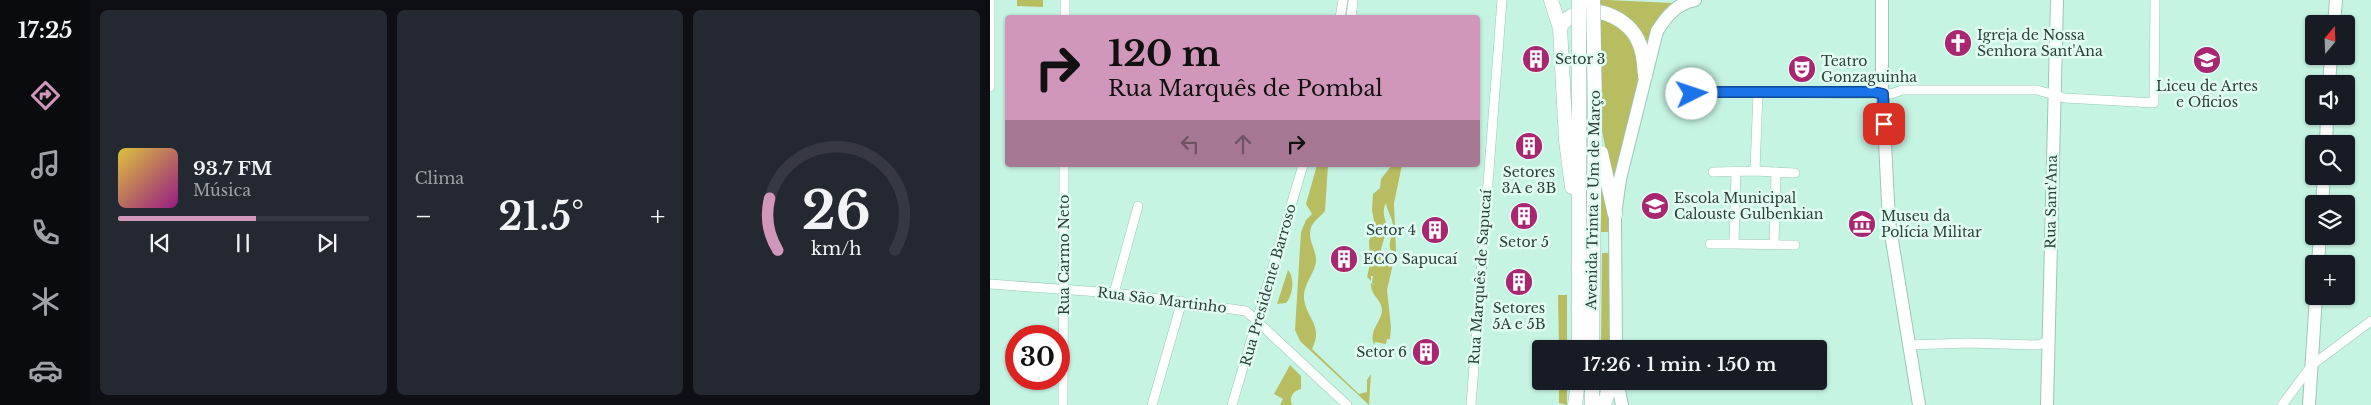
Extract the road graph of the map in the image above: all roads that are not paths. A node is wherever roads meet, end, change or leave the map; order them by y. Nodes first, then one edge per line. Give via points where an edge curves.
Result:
1 (990, 0) edge
2 (1065, 0) edge
3 (1343, 0) edge
4 (1353, 0) edge
5 (1502, 0) edge
6 (1552, 0) edge
7 (1579, 0) edge
8 (1593, 0) edge
9 (1695, 0) edge
10 (1882, 0) edge
11 (2057, 0) edge
12 (2155, 0) edge
13 (2336, 0) edge
14 (1065, 15) edge
15 (1340, 15) edge
16 (1351, 15) edge
17 (2335, 15) edge
18 (1560, 28) junction
19 (1645, 76) junction
20 (990, 87) edge
21 (1758, 92) junction
22 (2054, 93) junction
23 (1883, 94) junction
24 (1688, 100) dead end
25 (1595, 116) junction
26 (1064, 167) edge
27 (1302, 167) edge
28 (1755, 171) junction
29 (1714, 172) dead end
30 (1736, 172) junction
31 (1776, 172) junction
32 (1795, 173) dead end
33 (1138, 206) dead end
34 (1615, 215) junction
35 (1710, 244) dead end
36 (1734, 244) junction
37 (1774, 244) junction
38 (1578, 245) junction
39 (1796, 245) dead end
40 (990, 284) edge
41 (1063, 288) junction
42 (1114, 293) junction
43 (1182, 301) junction
44 (2315, 305) edge
45 (2371, 321) edge
46 (1257, 322) junction
47 (1580, 340) edge
48 (1592, 340) edge
49 (1616, 340) edge
50 (2050, 341) junction
51 (1908, 345) junction
52 (2312, 365) junction
53 (1577, 390) edge
54 (1579, 390) edge
55 (1592, 390) edge
56 (1608, 390) edge
57 (1619, 390) edge
58 (1063, 405) edge
59 (1152, 405) edge
60 (1232, 405) edge
61 (1347, 405) edge
62 (1470, 405) edge
63 (1574, 405) edge
64 (1580, 405) edge
65 (1592, 405) edge
66 (1604, 405) edge
67 (1622, 405) edge
68 (1919, 405) edge
69 (2048, 405) edge
70 (2282, 405) edge
71 (2309, 405) edge

1 - 20 street
2 - 14 street
3 - 15 street
4 - 16 street
5 - 62 street, Rua Marquês de Sapucaí
6 - 18 main road
7 - 38 main road, Avenida Trinta e Um de Março, bridge
8 - 25 main road, Avenida Trinta e Um de Março, bridge
9 - 19 street, Avenida Trinta e Um de Março via 1678,7 1657,31
10 - 23 street
11 - 22 street, Rua Sant'Ana
12 - 22 street via 2154,103 2065,98
13 - 17 street
18 - 19 main road via 1574,11 1595,9 1612,15 1635,34 1642,48
18 - 38 main road via 1566,140
19 - 34 street, Avenida Trinta e Um de Março
21 - 23 street
21 - 24 street via 1698,92
21 - 28 street
22 - 23 street via 2037,90 1902,90
22 - 50 street, Rua Sant'Ana
23 - 51 street via 1889,222
25 - 34 main road
25 - 48 main road, Avenida Trinta e Um de Março
26 - 41 street, Rua Carmo Neto
27 - 46 street, Rua Presidente Barroso
28 - 30 street
28 - 31 street
29 - 30 street
30 - 36 street
31 - 32 street
31 - 37 street
33 - 42 street
34 - 49 street, Avenida Trinta e Um de Março
35 - 36 street
36 - 37 street
37 - 39 street
38 - 47 main road, Avenida Trinta e Um de Março
40 - 41 street, Rua São Martinho
41 - 42 street, Rua São Martinho
41 - 58 street, Rua Carmo Neto
42 - 43 street, Rua São Martinho
43 - 46 street, Rua São Martinho via 1242,310
43 - 59 street
44 - 52 street
45 - 52 street
46 - 60 street, Rua Presidente Barroso
46 - 61 street, Rua São Martinho
50 - 51 street via 2038,345
50 - 69 street, Rua Sant'Ana
51 - 68 street
52 - 70 street
52 - 71 street
53 - 63 main road
54 - 64 main road
55 - 65 main road
56 - 66 main road
57 - 67 street

